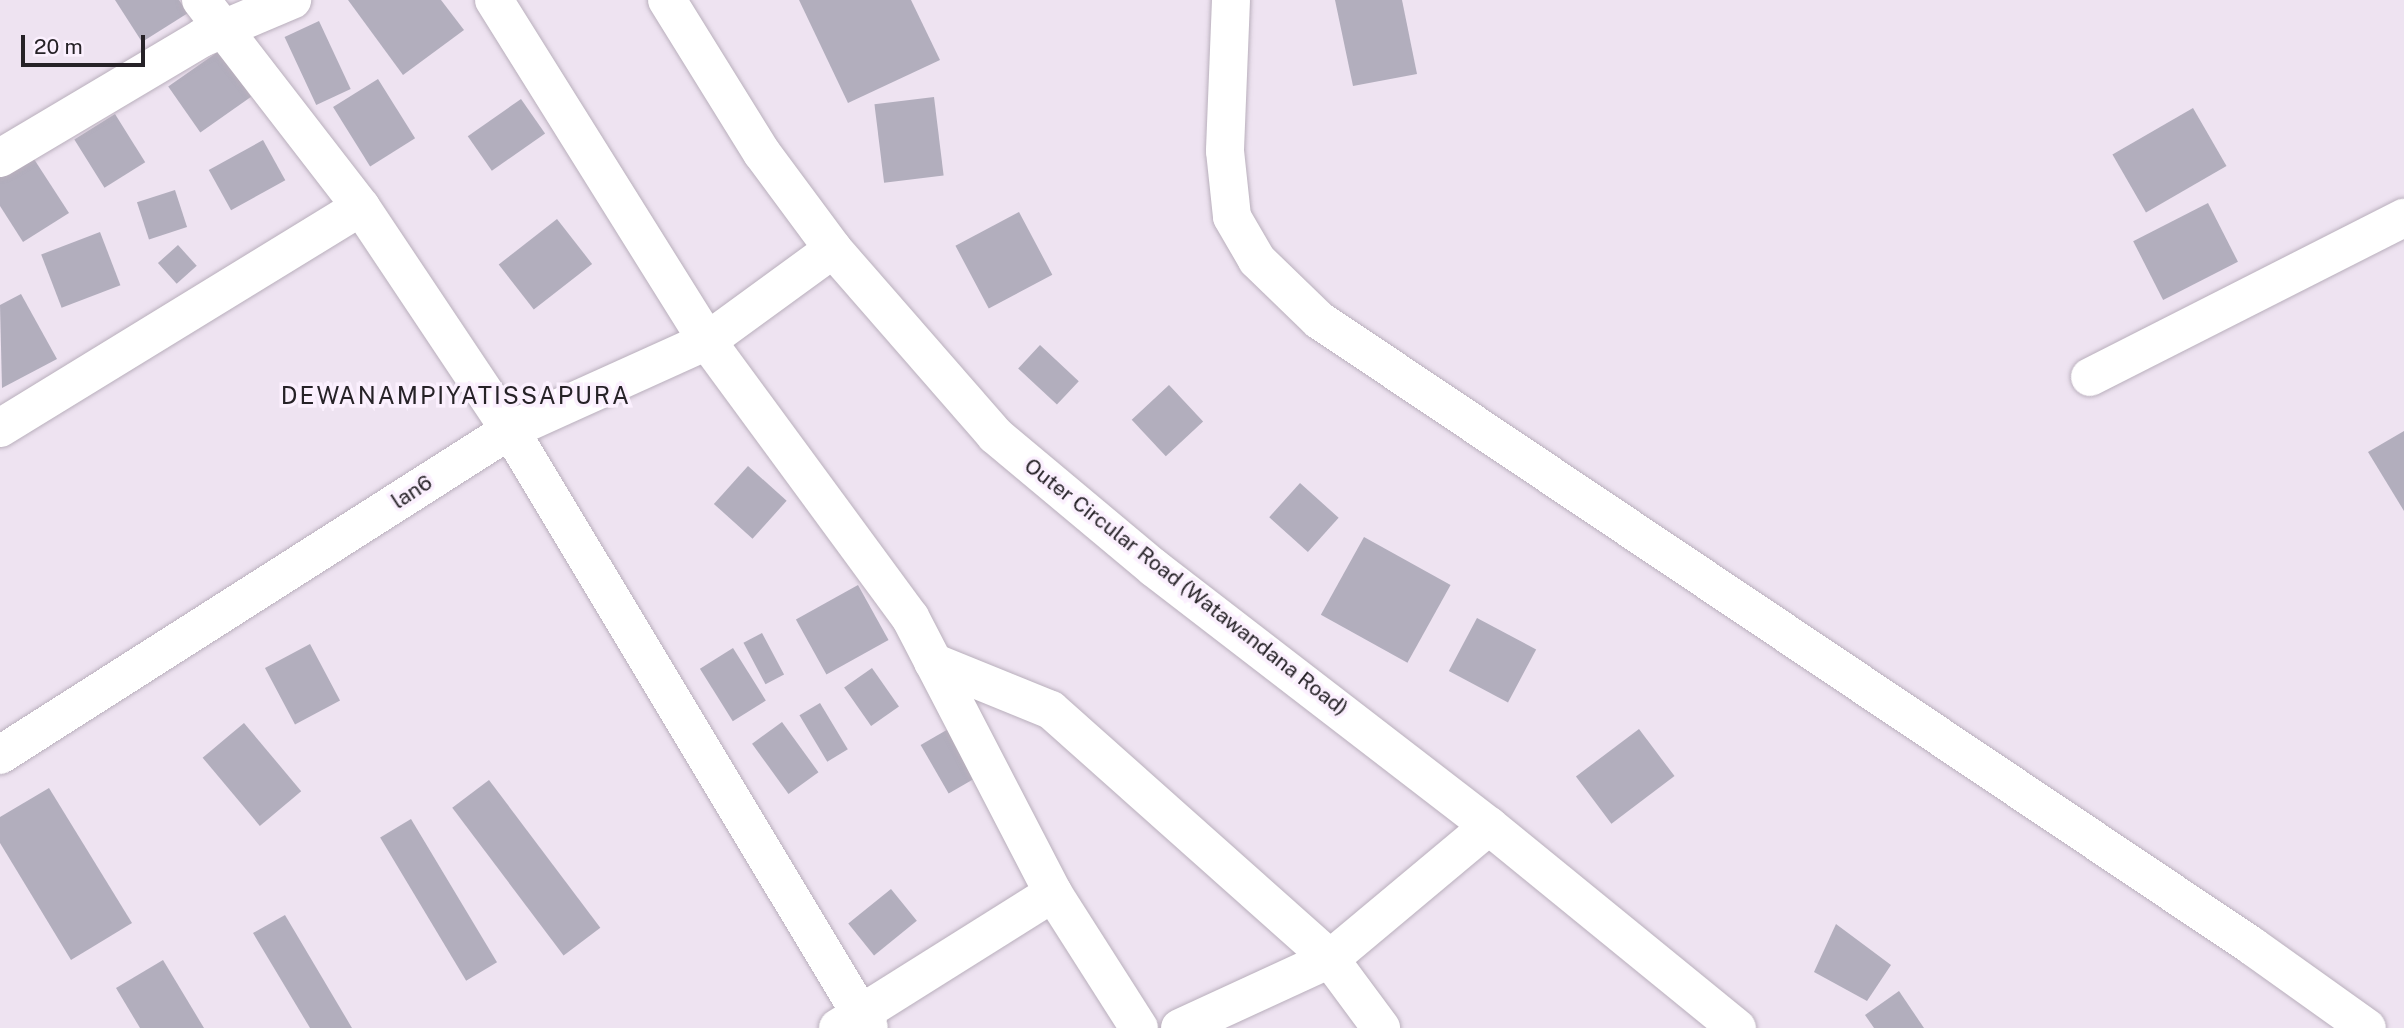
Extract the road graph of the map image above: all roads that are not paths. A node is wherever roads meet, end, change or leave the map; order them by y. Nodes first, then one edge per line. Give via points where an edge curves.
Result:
1 (292, 0) edge
2 (494, 0) edge
3 (667, 0) edge
4 (1231, 0) edge
5 (211, 14) edge
6 (0, 158) edge
7 (361, 207) junction
8 (2404, 218) edge
9 (833, 249) junction
10 (707, 341) junction
11 (2090, 377) dead end
12 (0, 428) edge
13 (510, 430) junction
14 (933, 662) junction
15 (0, 755) edge
16 (1489, 825) junction
17 (1053, 893) junction
18 (1330, 959) junction
19 (856, 1023) edge
20 (1139, 1028) edge
21 (1180, 1028) edge
22 (1381, 1028) edge
23 (1737, 1028) edge
24 (2367, 1028) edge

1 - 5 street
2 - 10 street
3 - 9 street, Outer Circular Road (Watawandana Road) via 762,153
4 - 24 street via 1225,151 1232,217 1257,260 1319,320 2252,946
5 - 6 street
5 - 7 street
7 - 12 street
7 - 13 street
8 - 11 street
9 - 10 street, lan6
9 - 16 street, Outer Circular Road (Watawandana Road) via 995,435 1154,568
10 - 13 street, lan6
10 - 14 street via 910,617
13 - 15 street, lan6
13 - 19 street
14 - 17 street
14 - 18 street via 1051,710
16 - 18 street
16 - 23 street, Outer Circular Road (Watawandana Road)
17 - 19 street
17 - 20 street
18 - 21 street
18 - 22 street

